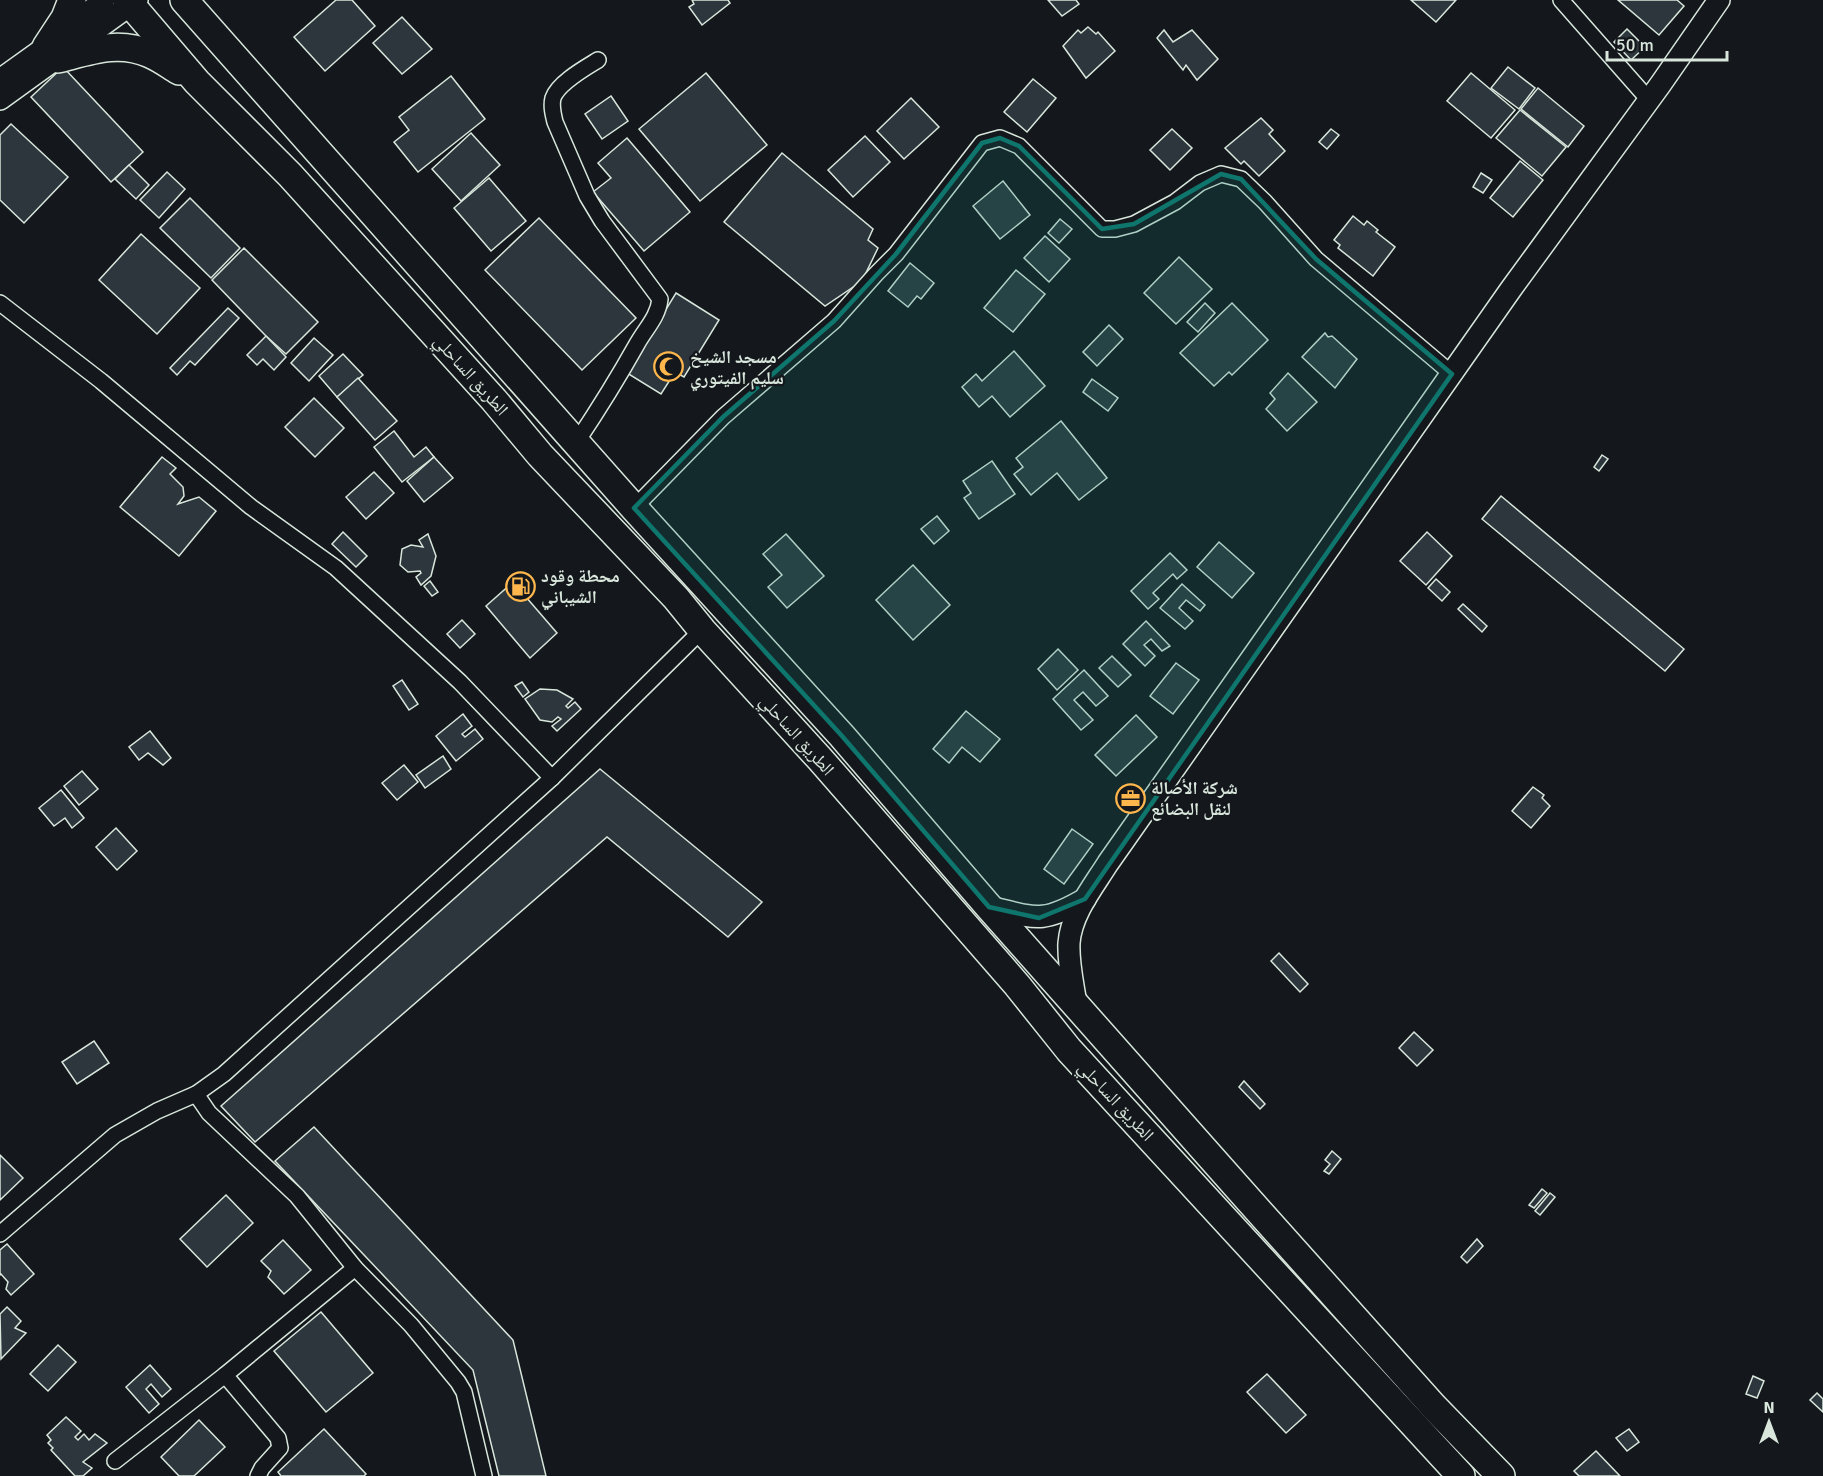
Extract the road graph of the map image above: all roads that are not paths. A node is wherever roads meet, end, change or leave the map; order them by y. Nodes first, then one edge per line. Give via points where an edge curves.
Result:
1 (72, 0) edge
2 (104, 0) edge
3 (184, 0) edge
4 (206, 0) edge
5 (1561, 0) edge
6 (1719, 0) edge
7 (132, 2) edge
8 (220, 40) junction
9 (52, 53) junction
10 (598, 60) dead end
11 (0, 80) edge
12 (197, 82) junction
13 (0, 99) edge
14 (1649, 100) junction
15 (0, 303) edge
16 (1452, 374) junction
17 (576, 443) junction
18 (634, 508) junction
19 (702, 630) junction
20 (842, 736) junction
21 (820, 759) junction
22 (552, 778) junction
23 (1085, 899) junction
24 (989, 907) junction
25 (1076, 1004) junction
26 (196, 1094) junction
27 (0, 1234) edge
28 (355, 1268) junction
29 (225, 1375) junction
30 (115, 1461) dead end
31 (258, 1476) edge
32 (484, 1476) edge
33 (1461, 1476) edge
34 (1501, 1476) edge

1 - 9 highway
2 - 9 street
3 - 8 highway, الطريق الساحلي
4 - 8 highway
5 - 14 street
6 - 14 street
7 - 9 street
7 - 12 highway, الطريق الساحلي
8 - 17 highway, الطريق الساحلي
9 - 11 street
9 - 12 highway via 129,47 151,54
9 - 13 street
10 - 17 street via 574,75 554,96 555,122 587,196 660,298 651,324
12 - 19 highway, الطريق الساحلي via 290,175
14 - 16 street
15 - 22 street via 251,507 336,568 460,682
16 - 18 street via 1316,259 1241,178 1221,174 1134,224 1102,229 1019,146 1000,138 982,143 896,254 834,321 723,417
16 - 23 street
17 - 18 highway, الطريق الساحلي
18 - 20 highway, الطريق الساحلي
19 - 21 highway, الطريق الساحلي
19 - 22 street
20 - 21 highway
20 - 24 highway, الطريق الساحلي
21 - 33 highway, الطريق الساحلي via 1010,976 1069,1050
22 - 26 street via 224,1074
23 - 24 street via 1039,918
23 - 25 street via 1069,943
24 - 25 highway, الطريق الساحلي
25 - 34 highway, الطريق الساحلي via 1424,1395
26 - 27 street via 115,1136
26 - 28 street via 209,1113 297,1196
28 - 29 street
28 - 32 street via 411,1325 464,1392
29 - 30 street
29 - 31 street via 280,1444

